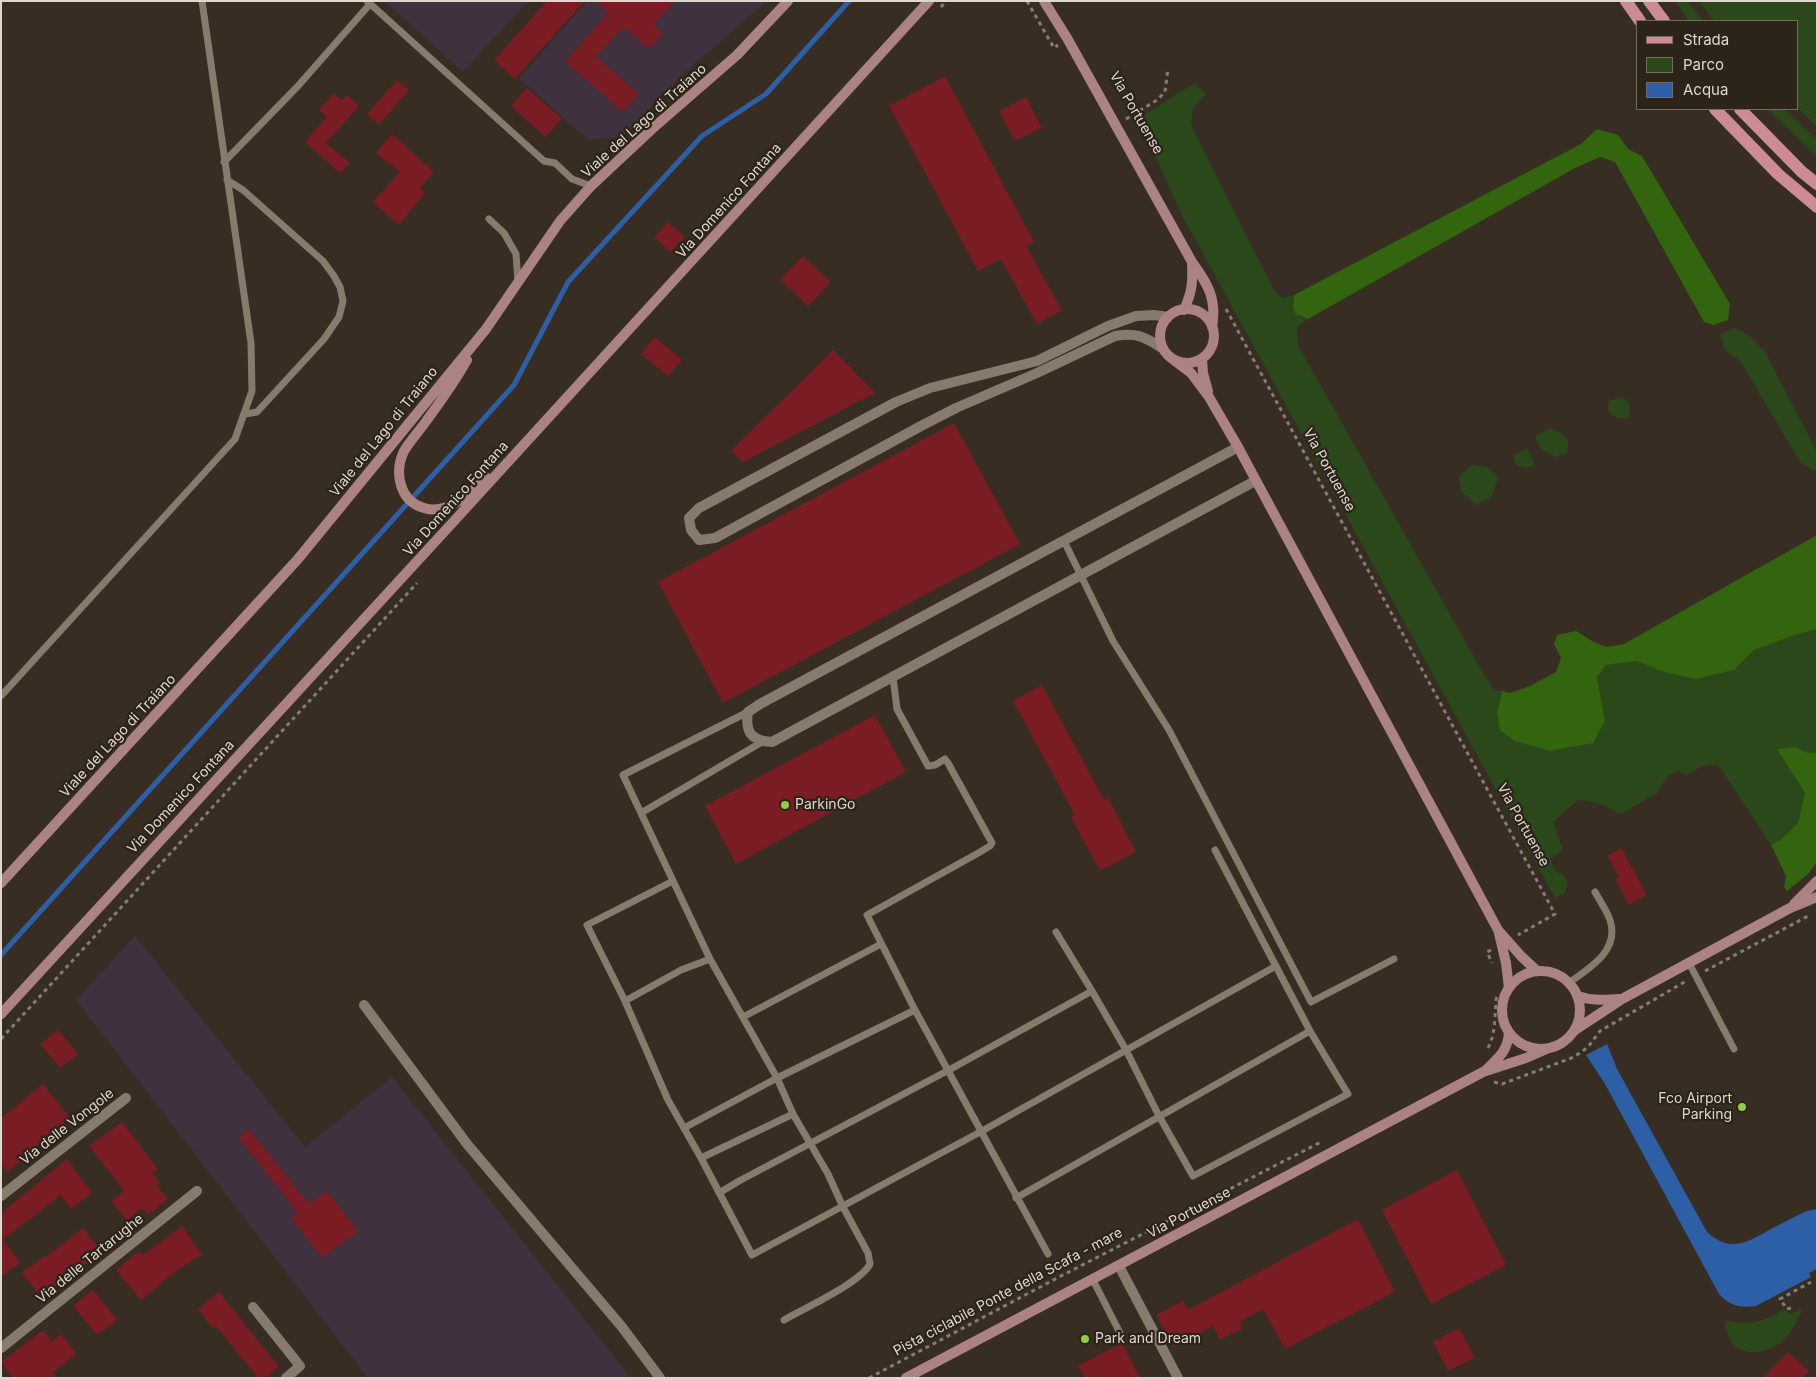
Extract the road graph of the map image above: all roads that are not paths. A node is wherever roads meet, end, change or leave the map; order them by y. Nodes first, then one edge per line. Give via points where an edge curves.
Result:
1 (202, 1) edge
2 (788, 1) edge
3 (928, 1) edge
4 (1044, 1) edge
5 (1626, 1) edge
6 (1649, 1) edge
7 (368, 3) edge
8 (1639, 20) edge
9 (1663, 20) edge
10 (1716, 110) edge
11 (1741, 110) edge
12 (224, 162) junction
13 (227, 180) junction
14 (1817, 184) edge
15 (591, 186) junction
16 (1817, 207) edge
17 (489, 220) dead end
18 (1192, 262) junction
19 (518, 282) junction
20 (1184, 310) junction
21 (1168, 317) junction
22 (1212, 327) junction
23 (486, 329) junction
24 (1162, 348) junction
25 (1202, 359) junction
26 (1175, 361) junction
27 (1209, 397) junction
28 (245, 414) junction
29 (525, 444) junction
30 (1238, 447) junction
31 (1255, 481) junction
32 (1064, 540) junction
33 (1081, 575) junction
34 (893, 677) junction
35 (1, 696) edge
36 (748, 712) junction
37 (762, 742) junction
38 (641, 813) junction
39 (1215, 850) dead end
40 (673, 881) junction
41 (1817, 882) edge
42 (1, 883) edge
43 (1595, 892) dead end
44 (1817, 897) edge
45 (1790, 908) junction
46 (1498, 930) junction
47 (1056, 932) dead end
48 (881, 944) junction
49 (710, 958) junction
50 (1394, 959) dead end
51 (1689, 963) junction
52 (1276, 966) junction
53 (1537, 971) junction
54 (1570, 982) junction
55 (1508, 988) junction
56 (1092, 990) junction
57 (1577, 996) junction
58 (1622, 998) junction
59 (625, 1001) junction
60 (364, 1005) dead end
61 (915, 1010) junction
62 (1, 1014) edge
63 (743, 1017) junction
64 (1574, 1030) junction
65 (1310, 1031) junction
66 (1509, 1033) junction
67 (1549, 1048) junction
68 (1734, 1049) dead end
69 (1126, 1050) junction
70 (949, 1070) junction
71 (1485, 1077) junction
72 (777, 1078) junction
73 (126, 1098) dead end
74 (793, 1114) junction
75 (1159, 1116) junction
76 (684, 1128) junction
77 (982, 1131) junction
78 (810, 1144) junction
79 (701, 1158) junction
80 (197, 1190) dead end
81 (719, 1194) junction
82 (1, 1196) edge
83 (1016, 1198) junction
84 (843, 1208) junction
85 (1048, 1254) dead end
86 (1119, 1266) junction
87 (1092, 1280) junction
88 (253, 1307) dead end
89 (784, 1320) dead end
90 (1120, 1332) dead end
91 (1, 1348) edge
92 (286, 1378) edge
93 (660, 1378) edge
94 (906, 1378) edge
95 (1178, 1378) edge

1 - 12 lane
2 - 15 street, Viale del Lago di Traiano via 737,55
3 - 29 street, Via Domenico Fontana
4 - 18 street, Via Portuense
5 - 8 main road
6 - 9 main road
7 - 12 lane via 298,86
7 - 15 lane via 544,161 556,163 572,179
10 - 16 main road via 1778,174
11 - 14 main road
12 - 13 lane
13 - 28 lane via 251,344 252,391
13 - 28 lane via 243,190 323,262 340,287 343,301 339,317 324,339 257,412
15 - 19 street, Viale del Lago di Traiano via 560,221
17 - 19 lane via 504,232 516,254
18 - 20 street, Via Portuense via 1193,283
18 - 22 street, Via Portuense via 1206,282 1212,299
19 - 23 street, Viale del Lago di Traiano
20 - 21 street
20 - 22 street via 1197,312
21 - 24 street via 1160,331
21 - 24 street via 1136,316 1037,361 930,388 896,402 699,508 689,518 691,530 699,540 715,538 956,408 1115,336 1128,333 1146,338
22 - 25 street via 1212,344
23 - 29 street via 451,387 404,452 398,472 401,489 416,505 424,508 434,510 450,505 466,497
23 - 42 street, Viale del Lago di Traiano via 298,559
24 - 26 street
25 - 26 street via 1184,363
25 - 27 street
26 - 27 street via 1191,373
27 - 30 street
28 - 35 lane via 235,438
29 - 62 street, Via Domenico Fontana
30 - 31 street
30 - 32 street
31 - 33 street
31 - 46 street
32 - 33 lane
32 - 36 street
33 - 34 street
33 - 50 lane via 1113,641 1169,730 1310,1002
34 - 37 street via 772,742
34 - 48 lane via 897,709 928,766 946,760 992,843 866,915
36 - 37 street via 746,724 751,735
36 - 38 lane via 623,775
37 - 38 lane
38 - 40 lane
39 - 52 lane
40 - 49 lane
40 - 59 lane via 587,925
41 - 45 street
43 - 54 lane via 1610,921 1612,936 1604,954
44 - 45 street
45 - 51 street
46 - 53 street
46 - 55 street
47 - 56 lane
48 - 61 lane
48 - 63 lane
49 - 59 lane
49 - 63 lane
51 - 58 street
51 - 68 lane
52 - 65 lane
52 - 69 lane
53 - 54 street via 1557,974
53 - 55 street via 1527,973
54 - 57 street
55 - 66 street via 1502,1011
56 - 69 lane
56 - 70 lane
57 - 58 street via 1603,1000
57 - 64 street via 1579,1019
58 - 64 street
59 - 76 lane via 668,1100
60 - 93 street via 467,1144 622,1327
61 - 70 lane
61 - 72 lane
63 - 72 lane
64 - 67 street via 1564,1041
65 - 75 lane
65 - 75 lane via 1348,1094 1193,1176
66 - 67 street via 1527,1046
66 - 71 street, Via Portuense via 1503,1054
67 - 71 street, Via Portuense
69 - 75 lane
69 - 77 lane
70 - 77 lane
70 - 78 lane
71 - 86 street, Via Portuense
72 - 74 lane
72 - 76 lane
73 - 82 street, Via delle Vongole
74 - 78 lane
74 - 79 lane
75 - 83 lane
76 - 79 lane
77 - 83 lane
77 - 84 lane
78 - 81 lane
78 - 84 lane
79 - 81 lane
80 - 91 street, Via delle Tartarughe
81 - 84 lane via 752,1255
83 - 85 lane
84 - 89 lane via 868,1253 870,1264 853,1282
86 - 87 street, Via Portuense
86 - 95 street
87 - 90 lane
87 - 94 street, Via Portuense
88 - 92 street via 300,1366

